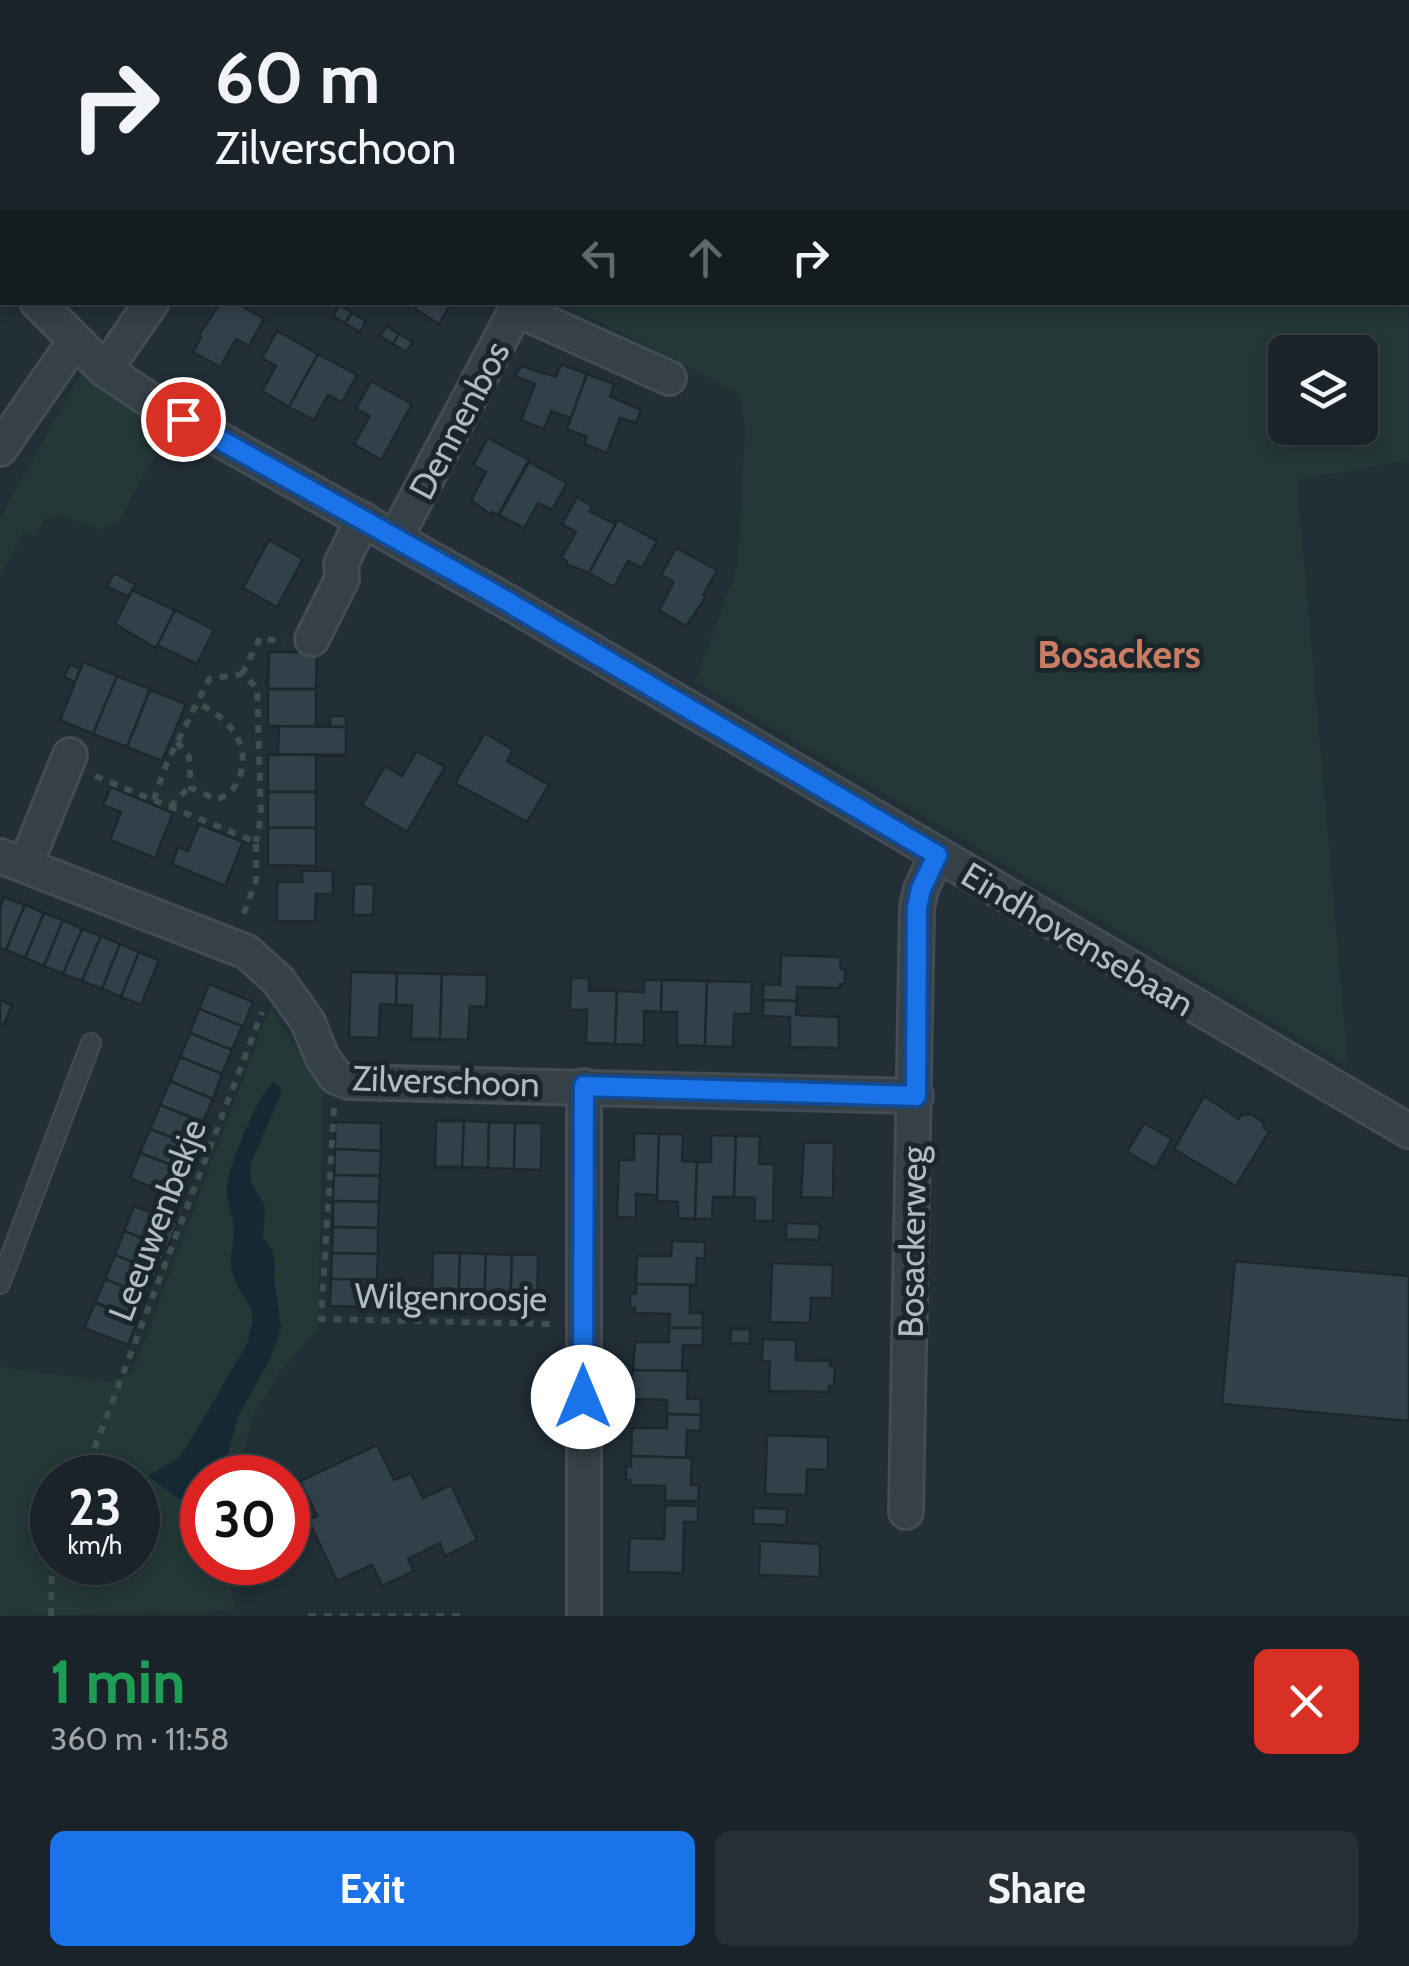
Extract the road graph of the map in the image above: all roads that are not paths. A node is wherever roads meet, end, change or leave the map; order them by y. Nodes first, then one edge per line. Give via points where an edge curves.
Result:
1 (40, 305) edge
2 (150, 305) edge
3 (519, 306) edge
4 (74, 342) junction
5 (105, 370) junction
6 (669, 378) dead end
7 (0, 449) edge
8 (363, 519) junction
9 (396, 537) junction
10 (312, 639) road end
11 (68, 760) road end
12 (937, 855) junction
13 (12, 862) edge
14 (91, 1042) dead end
15 (584, 1086) junction
16 (916, 1096) junction
17 (1409, 1131) edge
18 (8, 1241) edge
19 (0, 1284) edge
20 (906, 1512) dead end
21 (584, 1616) edge

1 - 4 street, Eindhovensebaan
2 - 5 street
3 - 6 street
3 - 9 street, Dennenbos
4 - 5 street, Eindhovensebaan
4 - 7 street
5 - 8 street, Eindhovensebaan
8 - 9 street, Eindhovensebaan
8 - 10 street
9 - 12 street, Eindhovensebaan
11 - 13 street
12 - 16 street, Bosackerweg via 917,908
12 - 17 street, Eindhovensebaan
13 - 15 street, Zilverschoon via 247,952 308,1022 336,1077
14 - 18 lane
15 - 16 street, Zilverschoon
15 - 21 street
16 - 20 street, Bosackerweg
18 - 19 lane

